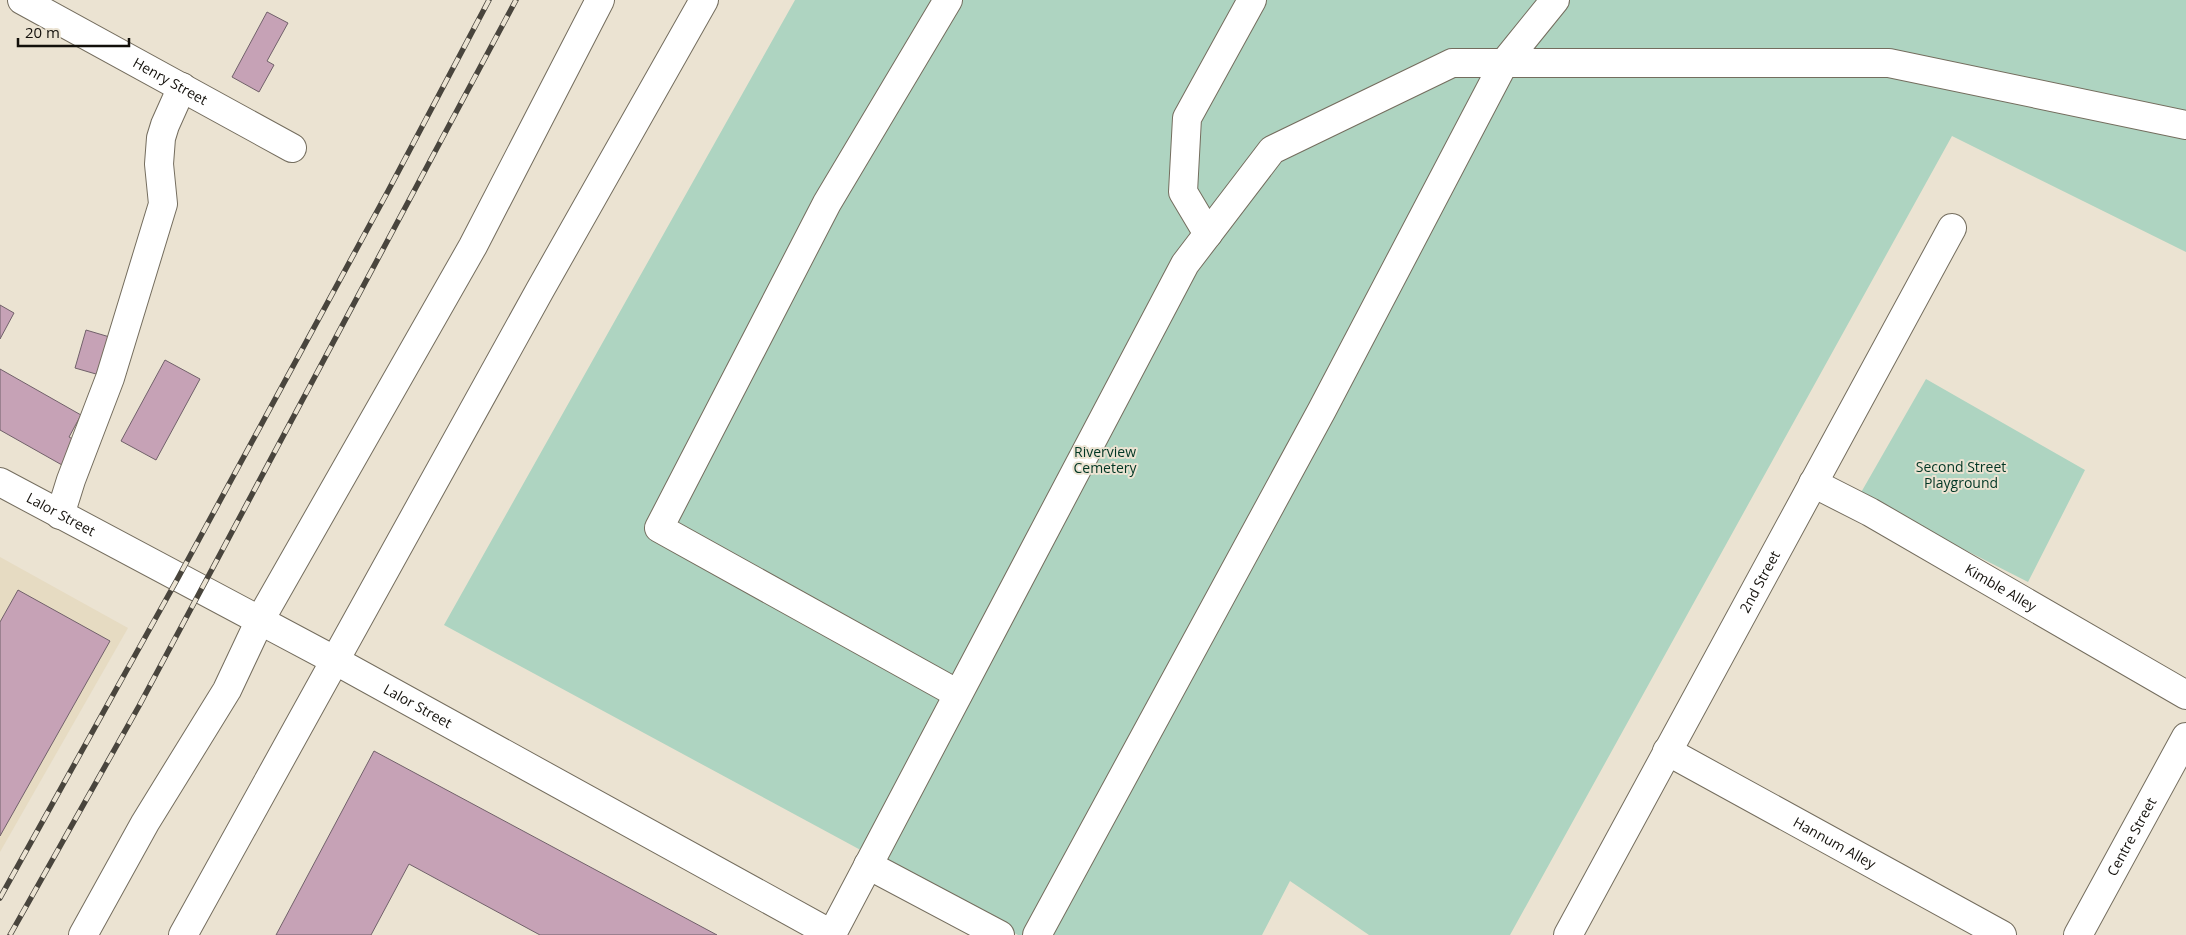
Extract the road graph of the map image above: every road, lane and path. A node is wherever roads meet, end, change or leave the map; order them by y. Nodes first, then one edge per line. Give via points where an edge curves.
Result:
1 (22, 0) edge
2 (600, 0) edge
3 (704, 0) edge
4 (948, 0) edge
5 (1252, 0) edge
6 (1555, 0) edge
7 (1504, 63) junction
8 (182, 87) junction
9 (2186, 124) edge
10 (292, 148) dead end
11 (1952, 228) dead end
12 (1208, 234) junction
13 (0, 482) edge
14 (1813, 483) junction
15 (60, 515) junction
16 (260, 620) junction
17 (336, 661) junction
18 (958, 694) junction
19 (2186, 695) edge
20 (2186, 737) edge
21 (1667, 751) junction
22 (868, 865) junction
23 (800, 927) edge
24 (83, 935) edge
25 (183, 935) edge
26 (832, 935) edge
27 (1000, 935) edge
28 (1037, 935) edge
29 (1568, 935) edge
30 (2002, 935) edge
31 (2078, 935) edge

1 - 8 main road, Henry Street
2 - 16 main road via 473,246
3 - 17 main road
4 - 18 main road via 827,203 659,528
5 - 12 main road via 1187,118 1183,192
6 - 7 main road
7 - 9 main road via 1889,64
7 - 12 main road via 1452,63 1272,150
7 - 28 main road via 1322,410
8 - 10 main road, Henry Street
8 - 15 main road via 161,138 159,164 163,204 110,378
11 - 14 main road, 2nd Street
12 - 18 main road via 1185,264
13 - 15 main road, Lalor Street
14 - 19 main road, Kimble Alley via 1870,512
14 - 21 main road, 2nd Street
15 - 16 main road, Lalor Street
16 - 17 main road, Lalor Street
16 - 24 main road via 228,690 145,823
17 - 23 main road, Lalor Street
17 - 25 main road
18 - 22 main road
20 - 31 main road, Centre Street
21 - 29 main road, 2nd Street
21 - 30 main road, Hannum Alley
22 - 26 main road
22 - 27 main road
23 - 26 main road, Lalor Street

